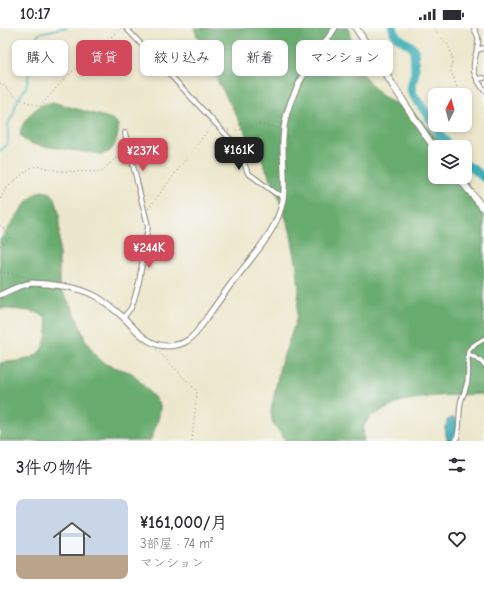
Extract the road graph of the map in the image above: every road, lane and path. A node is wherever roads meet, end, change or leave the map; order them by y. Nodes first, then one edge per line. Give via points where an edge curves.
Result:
1 (121, 28) edge
2 (126, 28) edge
3 (335, 28) edge
4 (356, 28) edge
5 (436, 28) edge
6 (474, 28) edge
7 (484, 48) edge
8 (477, 50) junction
9 (484, 78) edge
10 (477, 79) junction
11 (0, 83) edge
12 (457, 88) edge
13 (484, 90) edge
14 (214, 122) junction
15 (284, 128) junction
16 (222, 129) junction
17 (125, 133) dead end
18 (429, 140) edge
19 (129, 150) junction
20 (464, 184) edge
21 (283, 196) junction
22 (0, 203) edge
23 (484, 209) edge
24 (145, 214) junction
25 (0, 225) edge
26 (0, 246) edge
27 (0, 272) edge
28 (33, 283) junction
29 (0, 295) edge
30 (123, 318) junction
31 (484, 339) edge
32 (147, 340) junction
33 (468, 354) junction
34 (484, 365) edge
35 (192, 441) edge
36 (456, 441) edge

1 - 11 path via 62,81 40,107 17,98
2 - 14 street
3 - 15 street via 303,75 290,102
4 - 18 main road
5 - 12 path via 451,52 451,71
6 - 8 street via 478,36
7 - 8 street
8 - 10 street via 473,64
9 - 10 street
10 - 13 street
14 - 16 street
14 - 24 path
15 - 16 path via 257,124 239,130
15 - 21 street
16 - 21 street via 239,151 248,173
17 - 19 street
19 - 22 path via 102,172 59,171 36,166 30,168 5,190
19 - 24 street
20 - 23 main road
21 - 32 street via 281,210 274,226 190,340 173,346 157,345
24 - 30 street via 148,226 139,282 131,308
25 - 26 path via 10,235
27 - 28 path via 30,278
28 - 29 street
28 - 30 street via 68,286 84,291 98,298
30 - 32 street
31 - 33 street via 471,347
32 - 35 path via 197,391
33 - 34 street
33 - 36 street via 466,389 461,401

